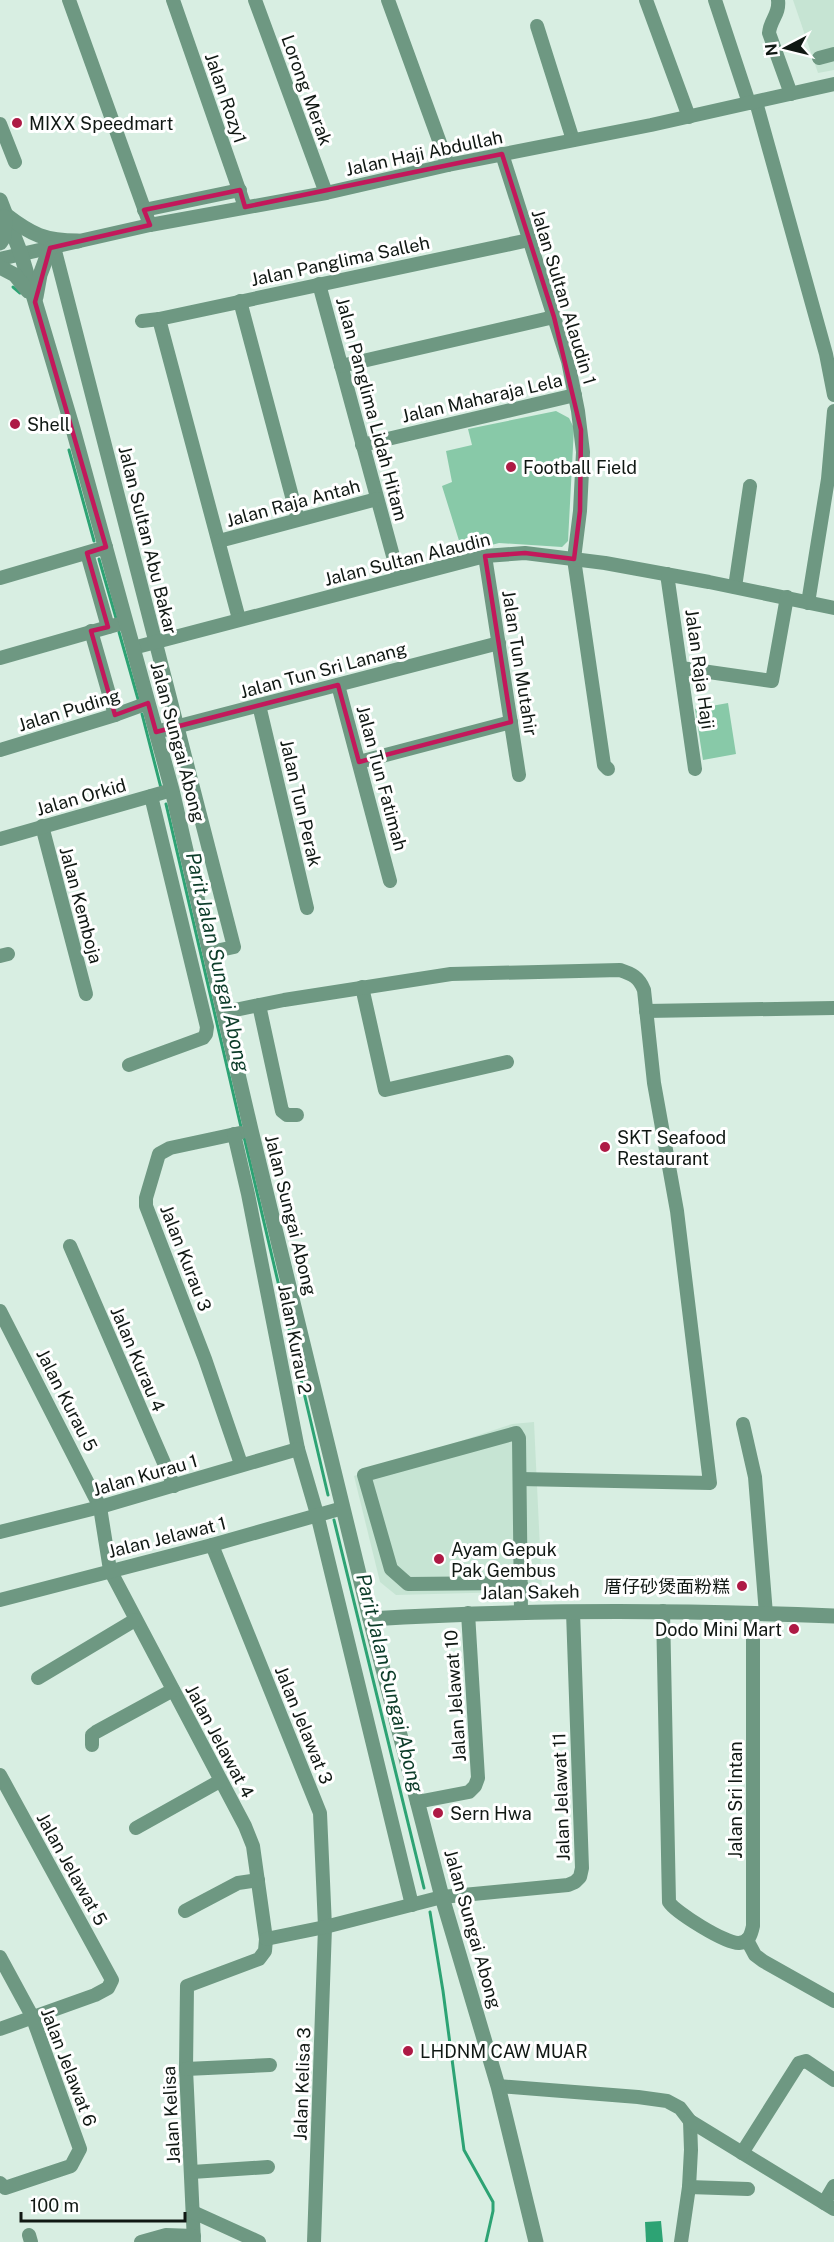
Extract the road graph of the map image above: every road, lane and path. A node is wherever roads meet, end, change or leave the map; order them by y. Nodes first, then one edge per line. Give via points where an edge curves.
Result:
1 (69, 0) edge
2 (173, 0) edge
3 (255, 0) edge
4 (388, 0) edge
5 (646, 0) edge
6 (715, 0) edge
7 (778, 0) edge
8 (537, 26) dead end
9 (834, 54) edge
10 (819, 58) dead end
11 (834, 84) edge
12 (791, 94) junction
13 (753, 102) junction
14 (689, 117) junction
15 (0, 124) edge
16 (573, 140) junction
17 (3, 142) edge
18 (502, 154) junction
19 (15, 162) dead end
20 (448, 165) junction
21 (240, 190) junction
22 (326, 193) junction
23 (245, 207) junction
24 (4, 208) edge
25 (144, 210) junction
26 (150, 225) junction
27 (529, 240) junction
28 (78, 241) junction
29 (0, 243) edge
30 (52, 248) junction
31 (21, 254) junction
32 (0, 260) edge
33 (0, 267) edge
34 (319, 284) junction
35 (240, 301) junction
36 (36, 304) junction
37 (554, 317) junction
38 (159, 319) junction
39 (142, 321) dead end
40 (341, 366) junction
41 (575, 394) junction
42 (834, 394) edge
43 (834, 411) edge
44 (362, 446) junction
45 (750, 486) dead end
46 (377, 499) junction
47 (298, 519) junction
48 (219, 541) junction
49 (106, 547) junction
50 (87, 553) junction
51 (485, 556) junction
52 (574, 559) junction
53 (667, 574) junction
54 (0, 578) edge
55 (399, 578) junction
56 (735, 587) junction
57 (787, 597) junction
58 (808, 603) junction
59 (834, 608) edge
60 (239, 619) junction
61 (126, 622) junction
62 (108, 627) junction
63 (91, 631) junction
64 (155, 642) junction
65 (499, 643) junction
66 (134, 648) junction
67 (0, 658) edge
68 (681, 668) junction
69 (338, 685) junction
70 (148, 703) junction
71 (259, 705) junction
72 (115, 715) junction
73 (511, 722) junction
74 (177, 726) junction
75 (156, 732) junction
76 (0, 750) edge
77 (359, 762) junction
78 (608, 769) dead end
79 (695, 769) dead end
80 (519, 775) dead end
81 (172, 790) junction
82 (151, 796) junction
83 (42, 826) junction
84 (0, 839) edge
85 (390, 880) dead end
86 (307, 908) dead end
87 (211, 952) junction
88 (362, 987) junction
89 (86, 994) dead end
90 (259, 1005) junction
91 (834, 1008) edge
92 (646, 1011) junction
93 (225, 1012) junction
94 (507, 1062) dead end
95 (129, 1065) dead end
96 (297, 1115) dead end
97 (251, 1130) junction
98 (234, 1134) junction
99 (256, 1192) junction
100 (70, 1246) dead end
101 (269, 1247) junction
102 (0, 1311) edge
103 (284, 1318) junction
104 (298, 1376) junction
105 (743, 1424) dead end
106 (298, 1449) junction
107 (242, 1464) junction
108 (520, 1479) junction
109 (174, 1486) junction
110 (100, 1507) junction
111 (343, 1508) junction
112 (317, 1514) junction
113 (2, 1527) edge
114 (212, 1545) junction
115 (110, 1570) junction
116 (521, 1583) junction
117 (0, 1600) edge
118 (663, 1611) junction
119 (468, 1612) junction
120 (521, 1612) junction
121 (573, 1612) junction
122 (759, 1614) junction
123 (834, 1616) edge
124 (370, 1619) junction
125 (135, 1620) junction
126 (39, 1678) dead end
127 (173, 1690) junction
128 (92, 1745) dead end
129 (0, 1775) edge
130 (220, 1781) junction
131 (417, 1802) junction
132 (136, 1828) dead end
133 (258, 1880) junction
134 (442, 1897) junction
135 (415, 1904) junction
136 (185, 1911) dead end
137 (326, 1927) junction
138 (266, 1939) junction
139 (747, 1940) junction
140 (0, 1957) edge
141 (834, 2001) edge
142 (32, 2016) junction
143 (0, 2029) edge
144 (270, 2065) dead end
145 (186, 2069) junction
146 (834, 2080) edge
147 (498, 2086) junction
148 (690, 2121) junction
149 (742, 2153) junction
150 (268, 2167) dead end
151 (192, 2172) junction
152 (0, 2184) edge
153 (834, 2186) edge
154 (689, 2187) junction
155 (748, 2189) dead end
156 (829, 2206) edge
157 (192, 2212) junction
158 (194, 2239) edge
159 (141, 2242) edge
160 (259, 2242) edge
161 (314, 2242) edge
162 (536, 2242) edge
163 (681, 2242) edge

1 - 25 street
2 - 21 street, Jalan Rozy1
3 - 22 street, Lorong Merak
4 - 20 street
5 - 14 street
6 - 13 street
7 - 12 street via 769,33
8 - 16 street
9 - 10 street
11 - 12 street, Jalan Haji Abdullah
12 - 13 street, Jalan Haji Abdullah
13 - 14 street, Jalan Haji Abdullah
13 - 42 street
14 - 16 street, Jalan Haji Abdullah
15 - 17 street
16 - 18 street, Jalan Haji Abdullah
17 - 19 street
18 - 20 street, Jalan Haji Abdullah
18 - 27 street, Jalan Sultan Alaudin 1
20 - 22 street, Jalan Haji Abdullah
21 - 23 street, Jalan Rozy1
21 - 25 street
22 - 23 street, Jalan Haji Abdullah
23 - 26 street, Jalan Haji Abdullah
24 - 28 street via 40,237
24 - 29 street via 4,237
24 - 31 street, Jalan Sungai Abong
25 - 26 street
26 - 28 street, Jalan Haji Abdullah
27 - 34 street, Jalan Panglima Salleh
27 - 37 street, Jalan Sultan Alaudin 1
28 - 30 street, Jalan Haji Abdullah
30 - 31 street, Jalan Haji Abdullah
30 - 36 street via 39,275
30 - 64 street, Jalan Sultan Abu Bakar
31 - 32 street, Jalan Haji Abdullah
31 - 36 street, Jalan Sungai Abong
33 - 36 street via 22,282
34 - 35 street, Jalan Panglima Salleh
34 - 40 street, Jalan Panglima Lidah Hitam
35 - 38 street, Jalan Panglima Salleh
35 - 47 street
36 - 49 street, Jalan Sungai Abong
37 - 40 street
37 - 41 street, Jalan Sultan Alaudin 1
38 - 39 street, Jalan Panglima Salleh
38 - 48 street
40 - 44 street, Jalan Panglima Lidah Hitam
41 - 44 street, Jalan Maharaja Lela
41 - 52 street, Jalan Sultan Alaudin 1 via 583,452
43 - 58 street via 828,479
44 - 46 street, Jalan Panglima Lidah Hitam
45 - 56 street
46 - 47 street, Jalan Raja Antah
46 - 55 street, Jalan Panglima Lidah Hitam
47 - 48 street, Jalan Raja Antah
48 - 60 street
49 - 50 street
49 - 61 street, Jalan Sungai Abong
50 - 54 street
50 - 62 street
51 - 52 street, Jalan Sultan Alaudin via 525,553
51 - 55 street, Jalan Sultan Alaudin
51 - 65 street, Jalan Tun Mutahir
52 - 53 street, Jalan Sultan Alaudin
52 - 78 street, Jalan Sultan Alaudin 1 via 604,765
53 - 56 street, Jalan Sultan Alaudin
53 - 68 street, Jalan Raja Haji
55 - 60 street, Jalan Sultan Alaudin
56 - 57 street, Jalan Sultan Alaudin
57 - 58 street, Jalan Sultan Alaudin
57 - 68 street via 772,681
58 - 59 street, Jalan Sultan Alaudin
60 - 64 street, Jalan Sultan Alaudin
61 - 62 street
61 - 66 street, Jalan Sungai Abong
62 - 63 street
63 - 67 street
63 - 72 street
64 - 66 street, Jalan Sultan Alaudin
64 - 74 street, Jalan Sultan Abu Bakar
65 - 69 street, Jalan Tun Sri Lanang
65 - 73 street, Jalan Tun Mutahir
66 - 70 street, Jalan Sungai Abong
68 - 79 street, Jalan Raja Haji
69 - 71 street, Jalan Tun Sri Lanang
69 - 77 street, Jalan Tun Fatimah
70 - 72 street, Jalan Puding
70 - 75 street, Jalan Sungai Abong
71 - 74 street, Jalan Tun Sri Lanang
71 - 86 street, Jalan Tun Perak
72 - 76 street, Jalan Puding
73 - 77 street
73 - 80 street, Jalan Tun Mutahir
74 - 75 street, Jalan Tun Sri Lanang
74 - 87 street, Jalan Sultan Abu Bakar via 234,947
75 - 81 street, Jalan Sungai Abong
77 - 85 street, Jalan Tun Fatimah
81 - 82 street, Jalan Orkid
81 - 87 street, Jalan Sungai Abong
82 - 83 street, Jalan Orkid
82 - 95 street via 207,1027 203,1038
83 - 84 street, Jalan Orkid
83 - 89 street, Jalan Kemboja
87 - 93 street, Jalan Sungai Abong
88 - 90 street
88 - 92 street via 474,972 620,970 641,982
88 - 94 street via 385,1090
90 - 93 street
90 - 96 street via 282,1111
91 - 92 street
92 - 108 street via 654,1083 677,1211 710,1483
93 - 97 street, Jalan Sungai Abong
97 - 98 street, Jalan Kurau 3
97 - 99 street, Jalan Sungai Abong
98 - 99 street
98 - 107 street, Jalan Kurau 3 via 159,1154 146,1206
99 - 101 street, Jalan Sungai Abong
100 - 109 street, Jalan Kurau 4
101 - 103 street, Jalan Sungai Abong
101 - 103 street, Jalan Kurau 2
102 - 110 street, Jalan Kurau 5
103 - 104 street, Jalan Sungai Abong
103 - 104 street, Jalan Kurau 2
104 - 106 street, Jalan Kurau 2
104 - 111 street, Jalan Sungai Abong
105 - 122 street, Jalan Sri Intan via 753,1465
106 - 107 street, Jalan Kurau 1
106 - 112 street, Jalan Kurau 2
107 - 109 street, Jalan Kurau 1
108 - 116 street
108 - 116 street via 516,1433 364,1475 391,1569 408,1584
109 - 110 street, Jalan Kurau 1
110 - 113 street, Jalan Kurau 1
110 - 115 street, Jalan Kurau 5
111 - 112 street, Jalan Jelawat 1
111 - 124 street, Jalan Sungai Abong
112 - 114 street, Jalan Jelawat 1
112 - 135 street, Jalan Kurau 2
114 - 115 street, Jalan Jelawat 1
114 - 137 street, Jalan Jelawat 3 via 320,1813
115 - 117 street, Jalan Jelawat 1
115 - 125 street, Jalan Jelawat 4
116 - 120 street
118 - 121 street, Jalan Sakeh
118 - 122 street, Jalan Sakeh
118 - 139 street via 669,1902 731,1942
119 - 120 street, Jalan Sakeh
119 - 124 street, Jalan Sakeh
119 - 131 street, Jalan Jelawat 10 via 478,1778 469,1792
120 - 121 street, Jalan Sakeh
121 - 134 street, Jalan Jelawat 11 via 580,1876 575,1882 555,1887
122 - 123 street, Jalan Sakeh
122 - 139 street, Jalan Sri Intan via 753,1926
124 - 131 street, Jalan Sungai Abong
125 - 126 street
125 - 127 street, Jalan Jelawat 4
127 - 128 street via 96,1732
127 - 130 street, Jalan Jelawat 4
129 - 142 street, Jalan Jelawat 5 via 112,1980 108,1988 94,1995
130 - 132 street
130 - 133 street, Jalan Jelawat 4 via 253,1846
131 - 134 street, Jalan Sungai Abong
133 - 136 street via 238,1882
133 - 138 street, Jalan Jelawat 4
134 - 135 street
134 - 147 street, Jalan Sungai Abong
135 - 137 street
137 - 138 street
137 - 161 street, Jalan Kelisa 3
138 - 145 street, Jalan Kelisa via 265,1951 259,1959 187,1986
139 - 141 street via 762,1960
140 - 142 street, Jalan Jelawat 6
142 - 143 street
142 - 152 street, Jalan Jelawat 6 via 80,2149 71,2166 5,2188
144 - 145 street
145 - 151 street, Jalan Kelisa
146 - 149 street via 806,2061 799,2063
147 - 148 street via 667,2101 680,2108
147 - 162 street, Jalan Sungai Abong
148 - 149 street
148 - 154 street
149 - 156 street
150 - 151 street
151 - 157 street, Jalan Kelisa
153 - 156 street
154 - 155 street
154 - 163 street
157 - 158 street, Jalan Kelisa
157 - 160 street
158 - 159 street via 166,2235

